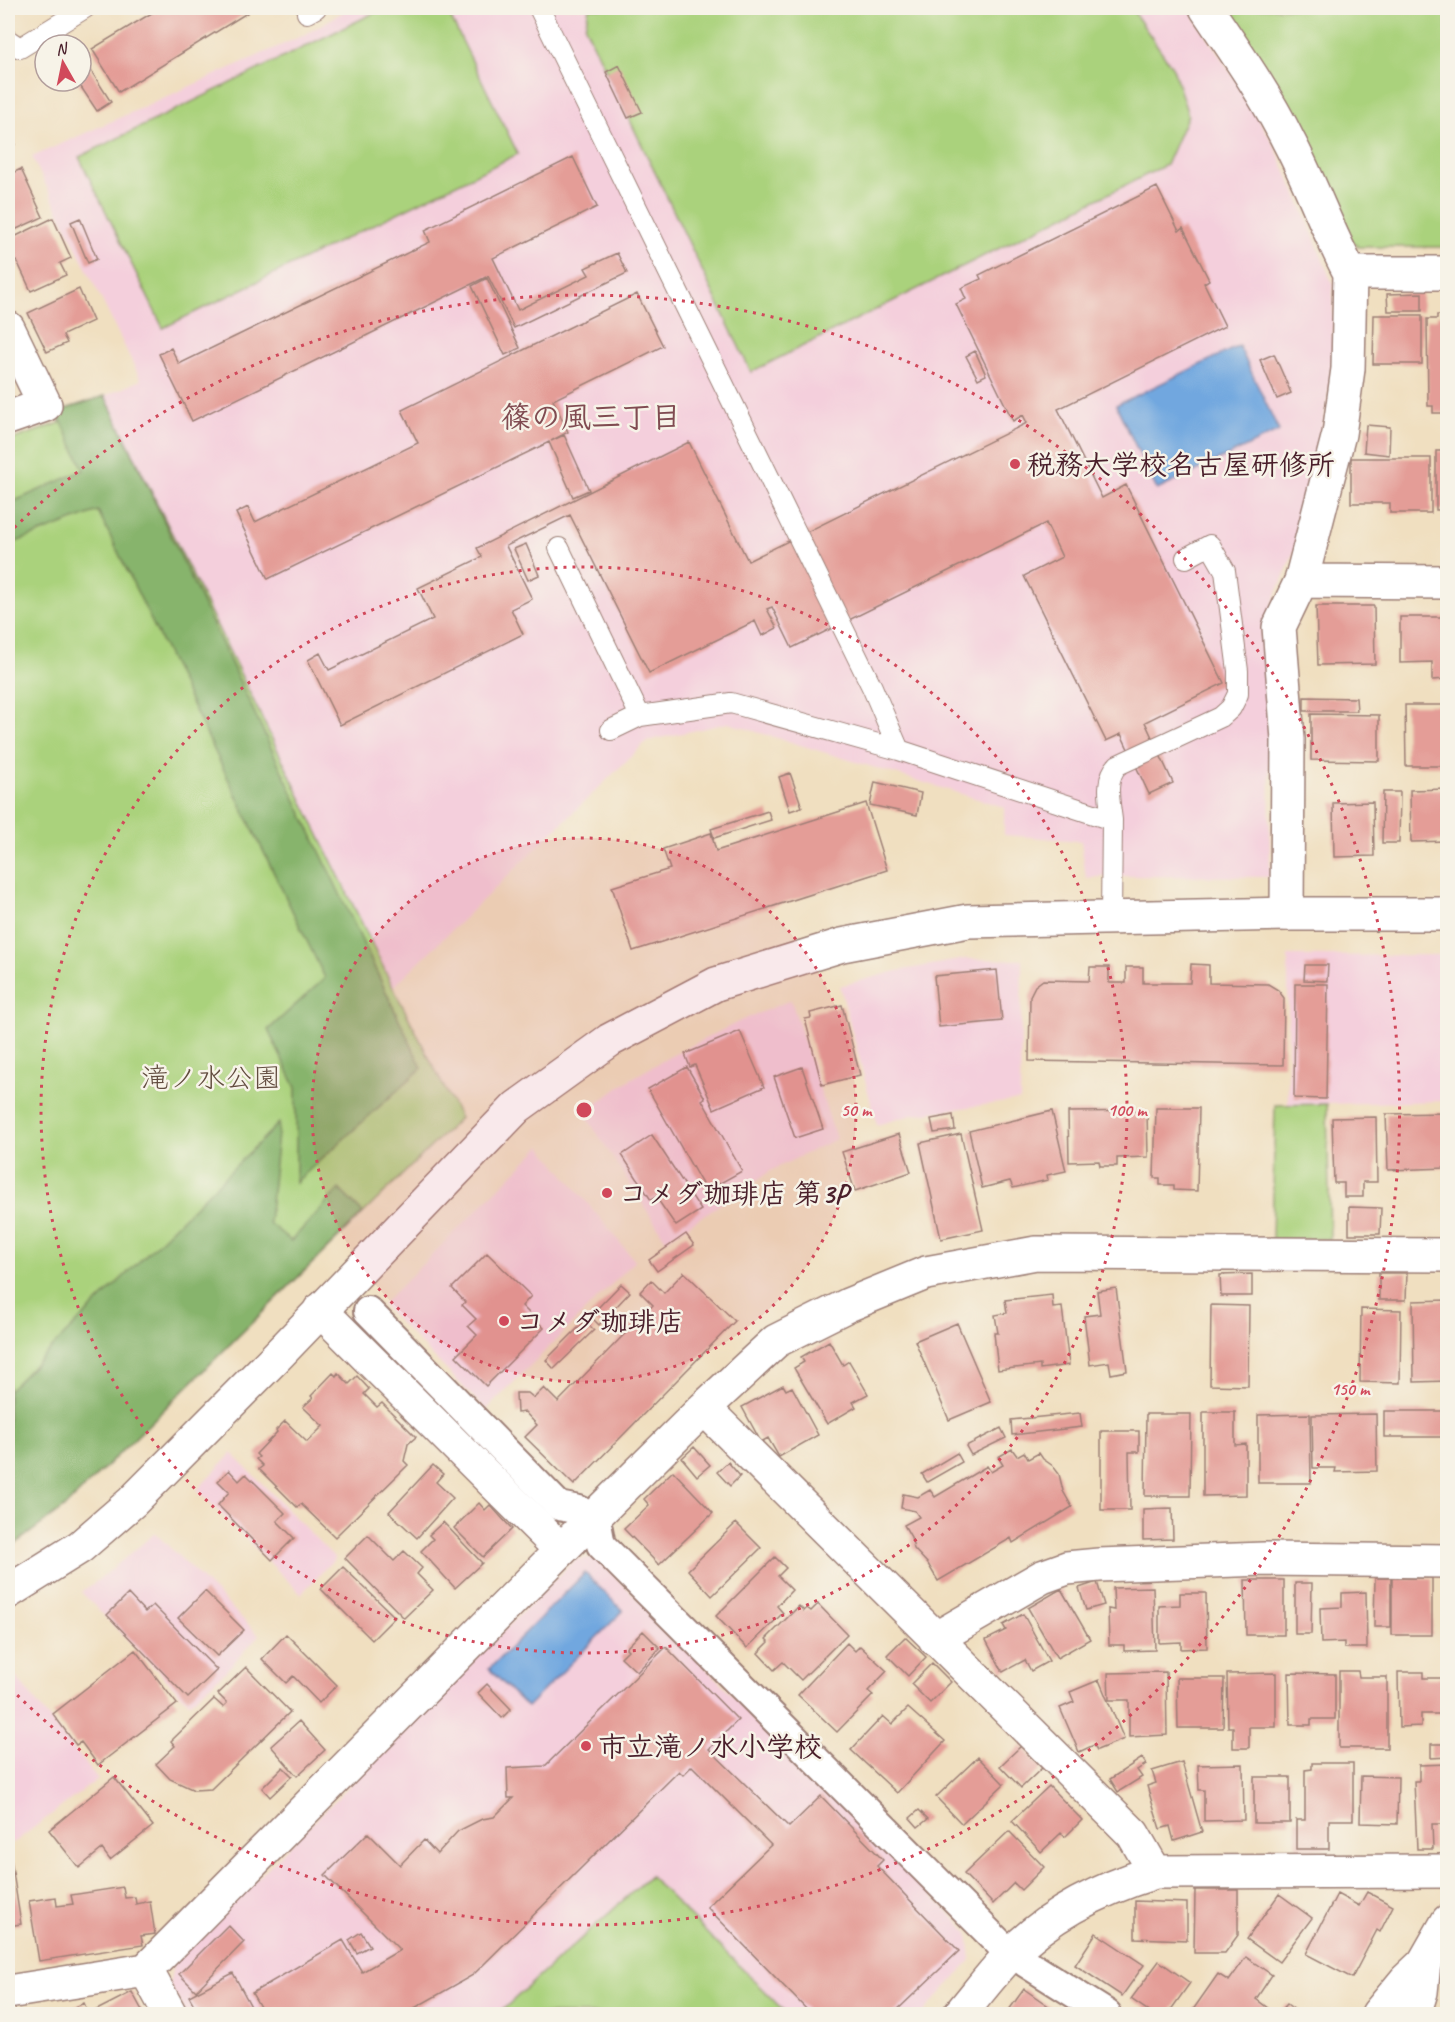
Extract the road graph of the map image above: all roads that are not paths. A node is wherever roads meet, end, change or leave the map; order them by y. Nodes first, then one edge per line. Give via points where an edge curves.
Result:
1 (85, 8) edge
2 (539, 8) edge
3 (1206, 8) edge
4 (8, 40) edge
5 (1350, 273) junction
6 (1448, 273) edge
7 (8, 328) edge
8 (8, 418) edge
9 (558, 548) dead end
10 (1186, 558) dead end
11 (1301, 581) junction
12 (1448, 582) edge
13 (640, 717) junction
14 (610, 730) dead end
15 (899, 750) junction
16 (1112, 820) junction
17 (1287, 914) junction
18 (1448, 914) edge
19 (1111, 916) junction
20 (1448, 1255) edge
21 (320, 1310) junction
22 (368, 1311) dead end
23 (704, 1408) junction
24 (561, 1550) junction
25 (1448, 1561) edge
26 (8, 1592) edge
27 (935, 1639) junction
28 (1448, 1871) edge
29 (1155, 1872) junction
30 (1448, 1921) edge
31 (1000, 1944) dead end
32 (1026, 1963) dead end
33 (1424, 1963) junction
34 (146, 1970) junction
35 (8, 1992) edge
36 (171, 2014) edge
37 (960, 2014) edge
38 (1107, 2014) edge
39 (1378, 2014) edge
40 (1414, 2014) edge

1 - 4 lane via 20,48
2 - 15 lane via 872,687
3 - 5 street via 1289,140
5 - 6 street
5 - 11 street via 1348,369 1339,434
7 - 8 street via 45,405
9 - 13 lane
10 - 16 lane via 1210,545 1225,571 1238,694 1221,717 1112,771
11 - 12 street
11 - 17 street via 1279,627 1288,739
13 - 14 lane
13 - 15 lane via 732,703
15 - 16 lane
16 - 19 lane
17 - 18 street
17 - 19 street
19 - 21 street via 968,921 842,945 716,984 610,1040 517,1107
20 - 23 street via 1036,1253 926,1273 848,1305 776,1341
21 - 24 street
21 - 26 street via 132,1502 80,1547
22 - 31 street via 559,1506 589,1519 601,1545
23 - 24 street
23 - 27 street
24 - 34 street
25 - 27 street via 1264,1559 1067,1568 1042,1577
27 - 29 street via 1133,1834
28 - 29 street
29 - 37 street via 1122,1882 1046,1925 1011,1953
30 - 33 street
32 - 38 street
33 - 39 street
33 - 40 street
34 - 35 street
34 - 36 street

